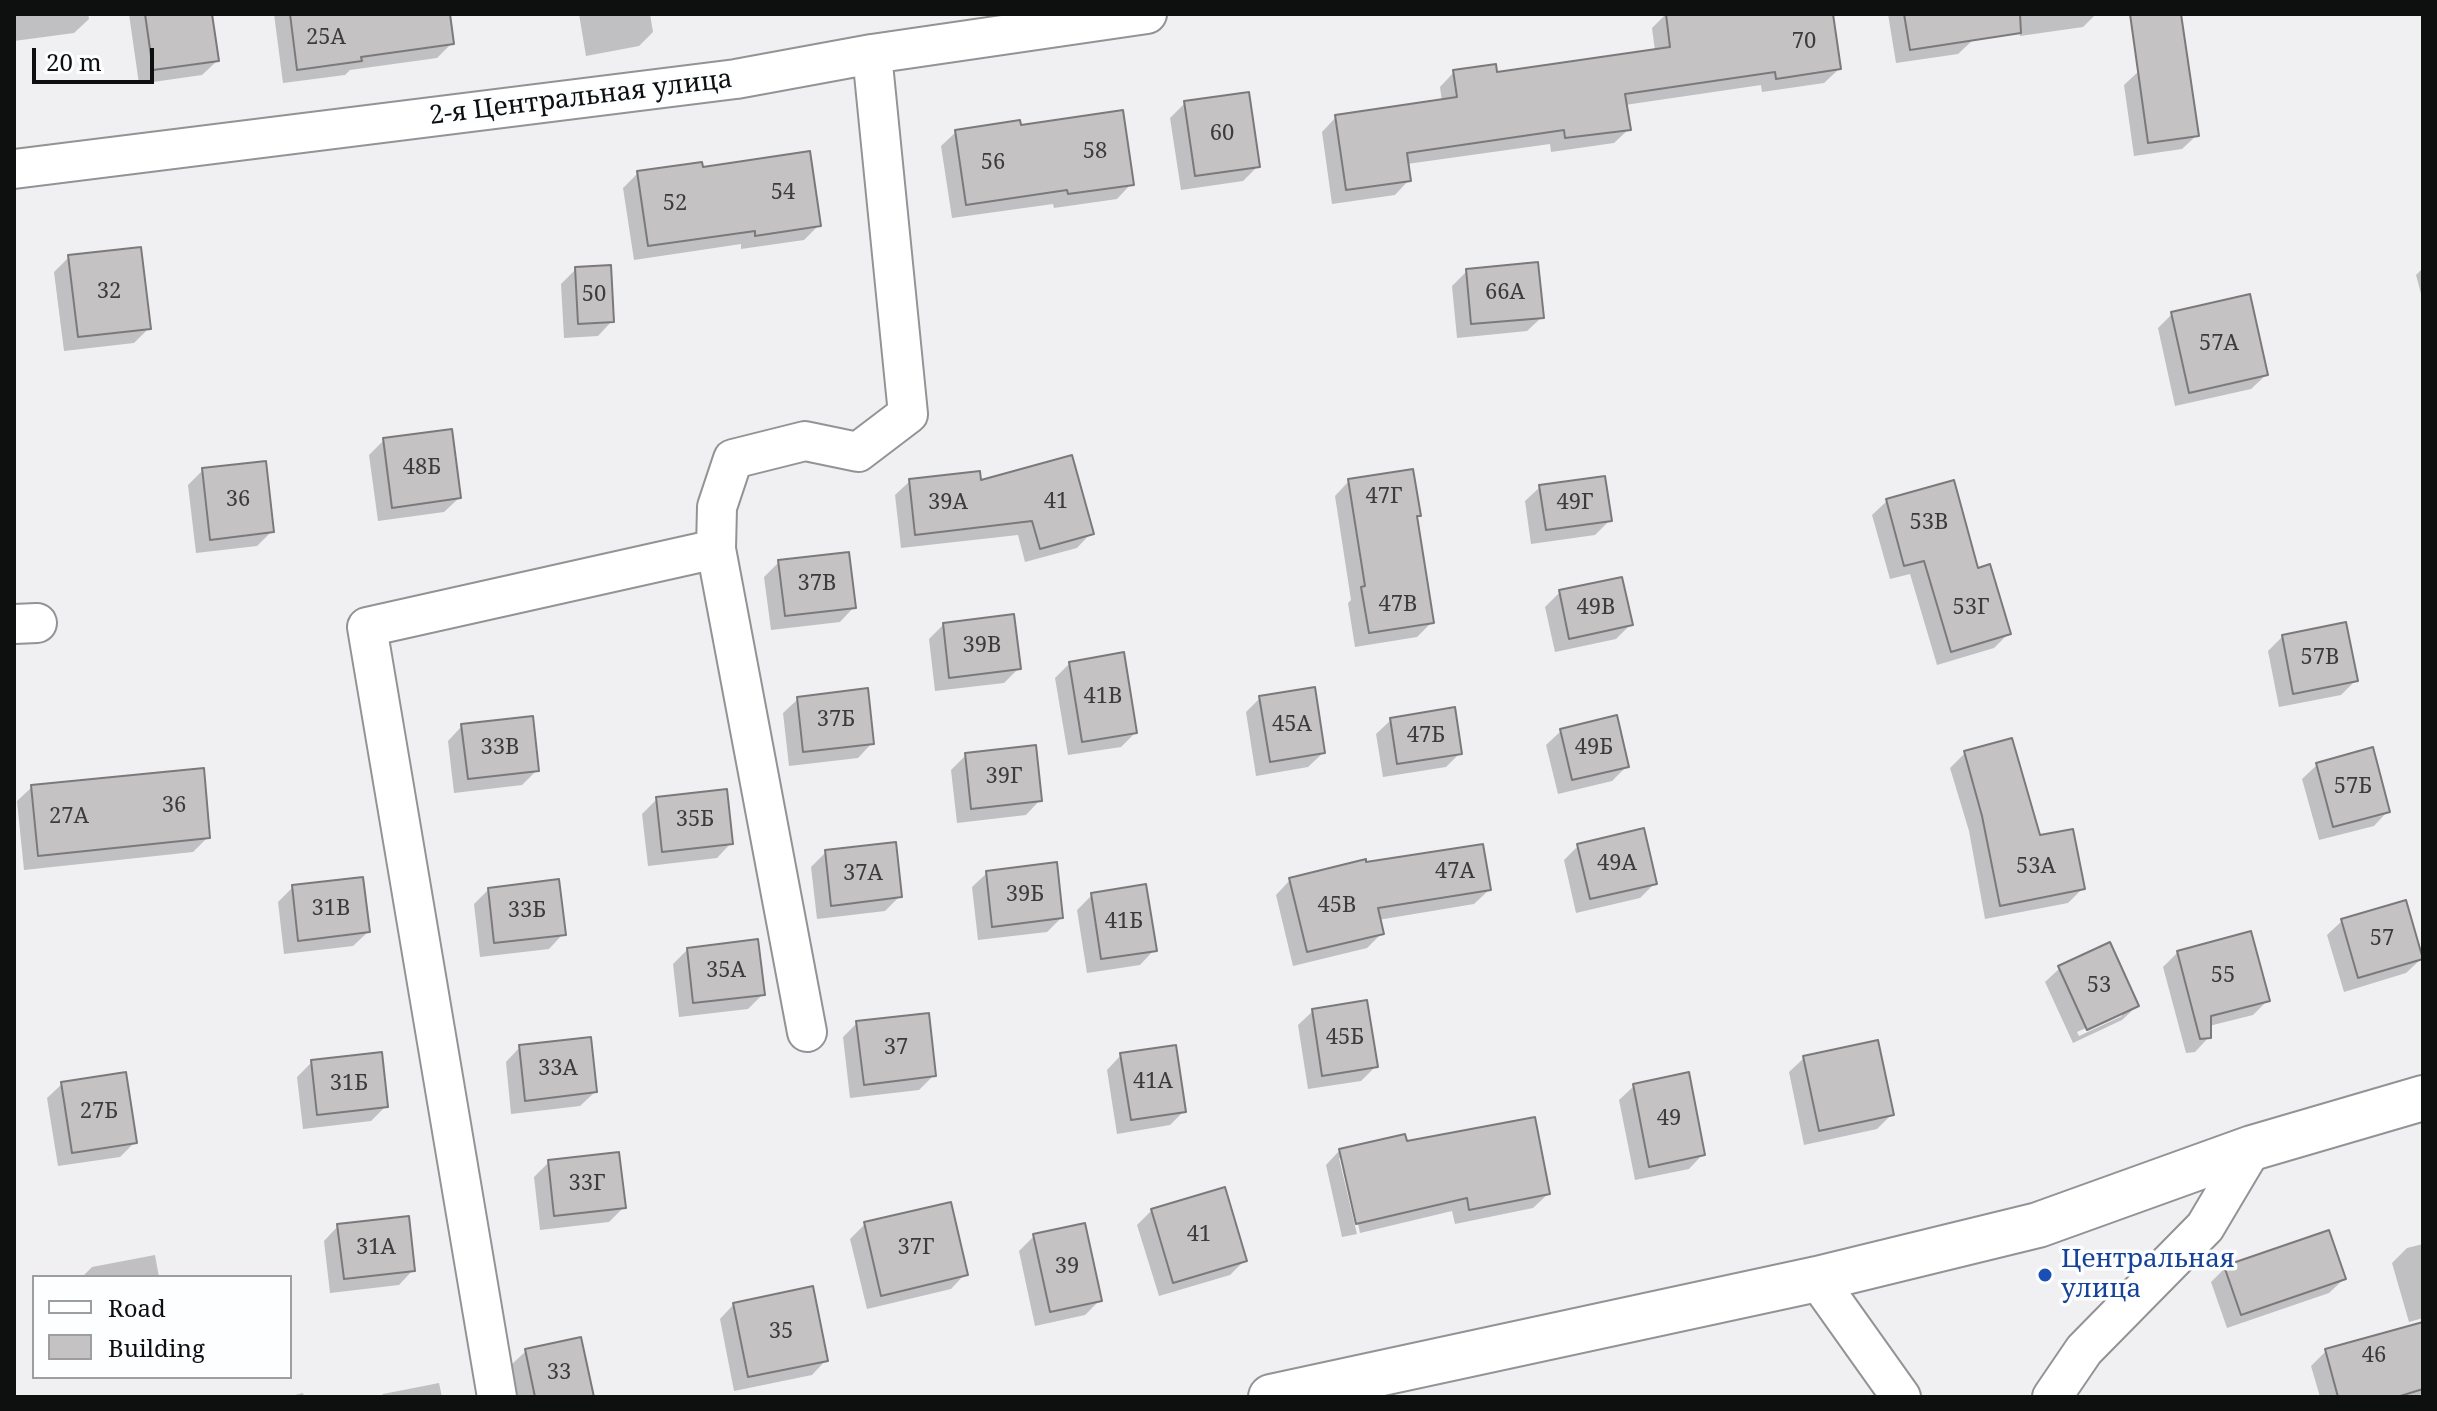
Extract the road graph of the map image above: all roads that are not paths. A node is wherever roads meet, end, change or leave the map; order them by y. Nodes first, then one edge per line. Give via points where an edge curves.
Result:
1 (1147, 14) edge
2 (872, 54) junction
3 (14, 169) edge
4 (716, 549) junction
5 (807, 1032) dead end
6 (2423, 1098) edge
7 (2252, 1148) junction
8 (1817, 1279) junction
9 (497, 1397) edge
10 (1271, 1397) edge
11 (1901, 1397) edge
12 (2052, 1397) edge

1 - 2 street, 2-я Центральная улица
2 - 3 street, 2-я Центральная улица via 736,79
2 - 4 street via 908,414 858,452 805,441 733,459 717,507
4 - 5 street
4 - 9 street via 367,627
6 - 7 street
7 - 8 street via 2038,1225
7 - 12 street via 2205,1227 2084,1350
8 - 10 street
8 - 11 street

